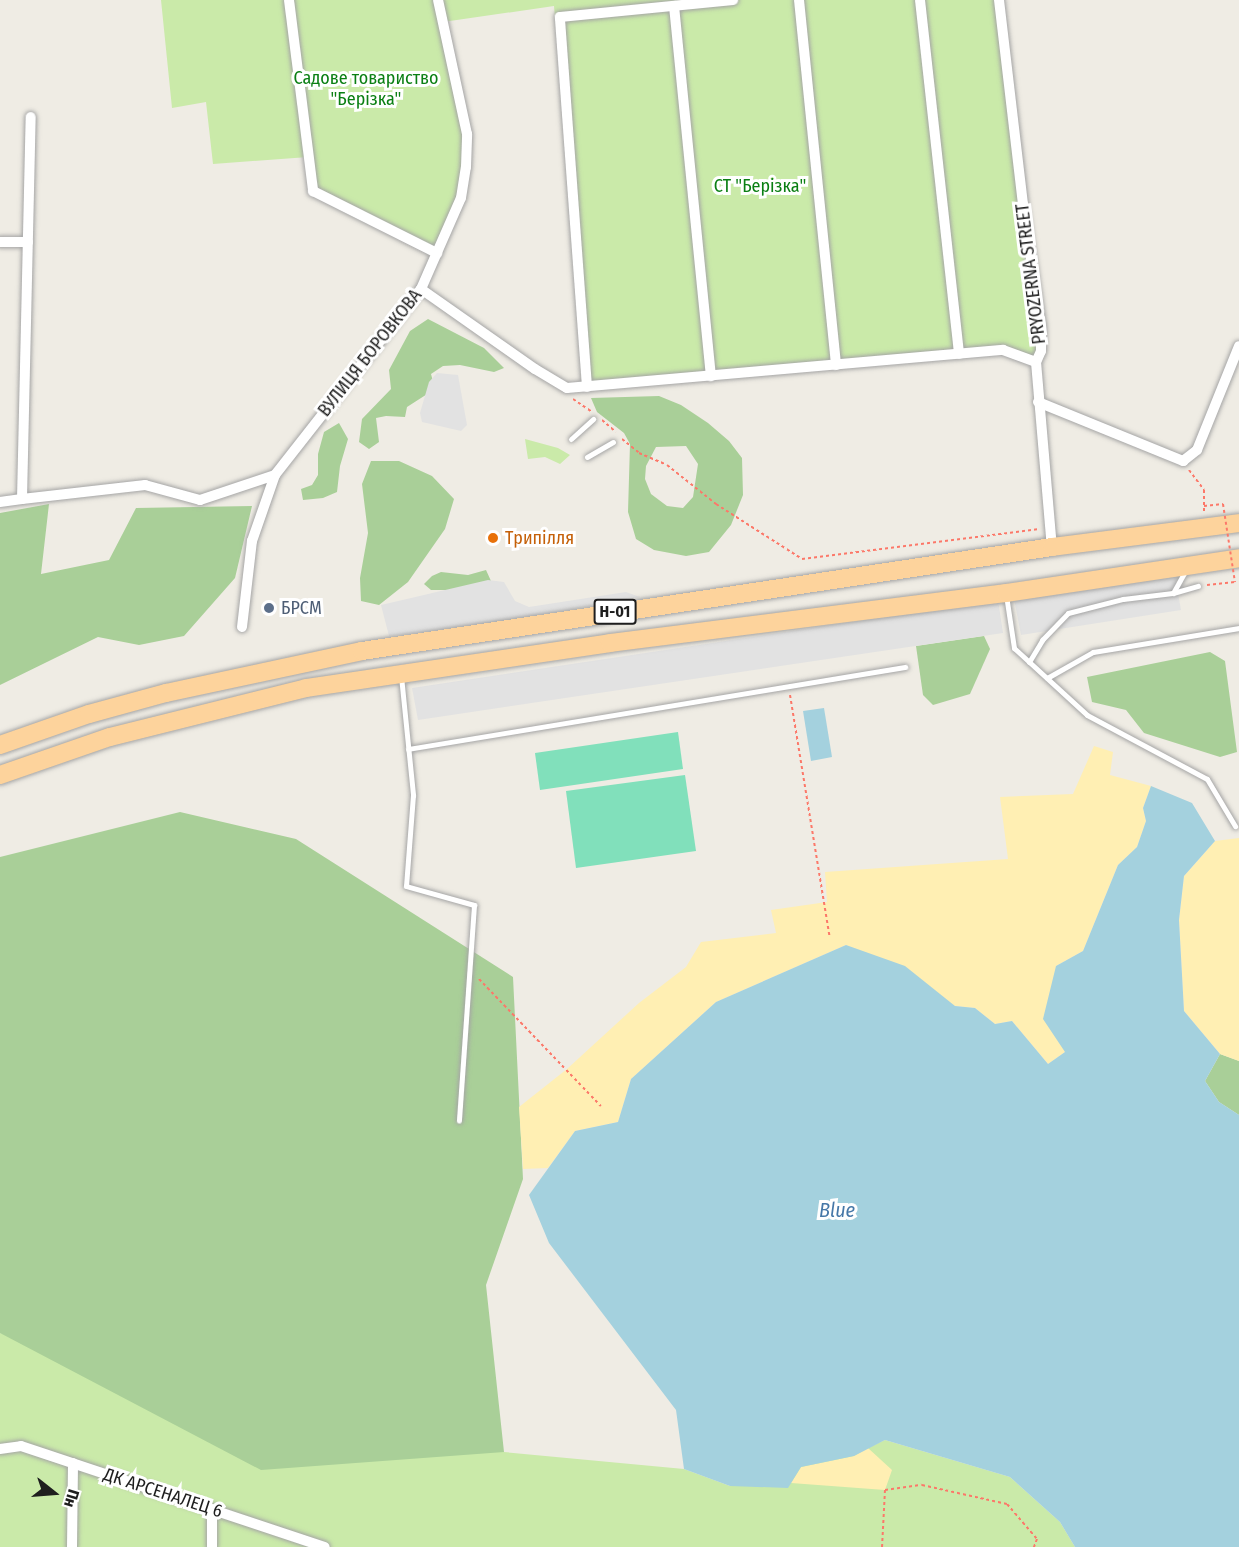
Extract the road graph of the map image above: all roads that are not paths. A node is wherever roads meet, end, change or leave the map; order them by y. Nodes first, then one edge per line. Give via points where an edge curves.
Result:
1 (289, 0) edge
2 (438, 0) edge
3 (733, 0) edge
4 (799, 0) edge
5 (921, 0) edge
6 (999, 0) edge
7 (674, 6) junction
8 (31, 117) dead end
9 (0, 242) edge
10 (28, 242) junction
11 (437, 253) junction
12 (421, 289) junction
13 (1239, 346) edge
14 (959, 354) junction
15 (1036, 362) junction
16 (836, 365) junction
17 (711, 376) junction
18 (587, 387) junction
19 (1038, 402) junction
20 (593, 416) road end
21 (571, 439) dead end
22 (613, 442) dead end
23 (586, 458) dead end
24 (275, 475) junction
25 (22, 499) junction
26 (0, 502) edge
27 (1239, 523) edge
28 (1052, 547) junction
29 (1239, 558) edge
30 (1187, 566) junction
31 (1198, 586) road end
32 (1006, 593) junction
33 (1173, 593) junction
34 (242, 627) dead end
35 (1239, 628) edge
36 (1029, 662) junction
37 (905, 667) dead end
38 (401, 674) junction
39 (1047, 678) junction
40 (0, 745) edge
41 (408, 749) junction
42 (0, 775) edge
43 (1235, 826) dead end
44 (459, 1120) dead end
45 (0, 1449) edge
46 (73, 1463) junction
47 (212, 1509) junction
48 (72, 1547) edge
49 (212, 1547) edge
50 (326, 1547) edge

1 - 11 street via 314,191
2 - 11 street, ВУЛИЦЯ БОРОВКОВА via 467,134 461,198
3 - 7 street
4 - 16 street
5 - 14 street
6 - 15 street, PRYOZERNA STREET via 1041,328 1041,351
7 - 17 street
7 - 18 street via 560,17
8 - 10 street
9 - 10 street
10 - 25 street
11 - 12 street, ВУЛИЦЯ БОРОВКОВА
12 - 18 street via 567,388
12 - 24 street, ВУЛИЦЯ БОРОВКОВА
13 - 19 street via 1197,450 1183,461
14 - 15 street via 1003,350
14 - 16 street
15 - 19 street, PRYOZERNA STREET
16 - 17 street
17 - 18 street
19 - 28 street, PRYOZERNA STREET
20 - 21 lane
22 - 23 lane
24 - 25 street via 200,500 146,485
24 - 34 street, ВУЛИЦЯ БОРОВКОВА via 252,541
25 - 26 street
27 - 28 main road, Н-01
28 - 40 main road, Н-01 via 351,653 166,693
29 - 30 main road, Н-01
30 - 32 main road, Н-01
30 - 33 lane
31 - 33 lane
32 - 36 lane via 1014,648
32 - 38 main road, Н-01
33 - 36 lane via 1123,599 1068,613 1042,640
35 - 39 lane via 1093,652
36 - 39 lane
37 - 41 lane
38 - 41 lane
38 - 42 main road, Н-01 via 306,688 156,725
39 - 43 lane via 1087,715 1208,779
41 - 44 lane via 413,795 406,886 474,905
45 - 46 street, ДК АРСЕНАЛЕЦ 6 via 21,1446
46 - 47 street, ДК АРСЕНАЛЕЦ 6
46 - 48 street
47 - 49 street
47 - 50 street, ДК АРСЕНАЛЕЦ 6

